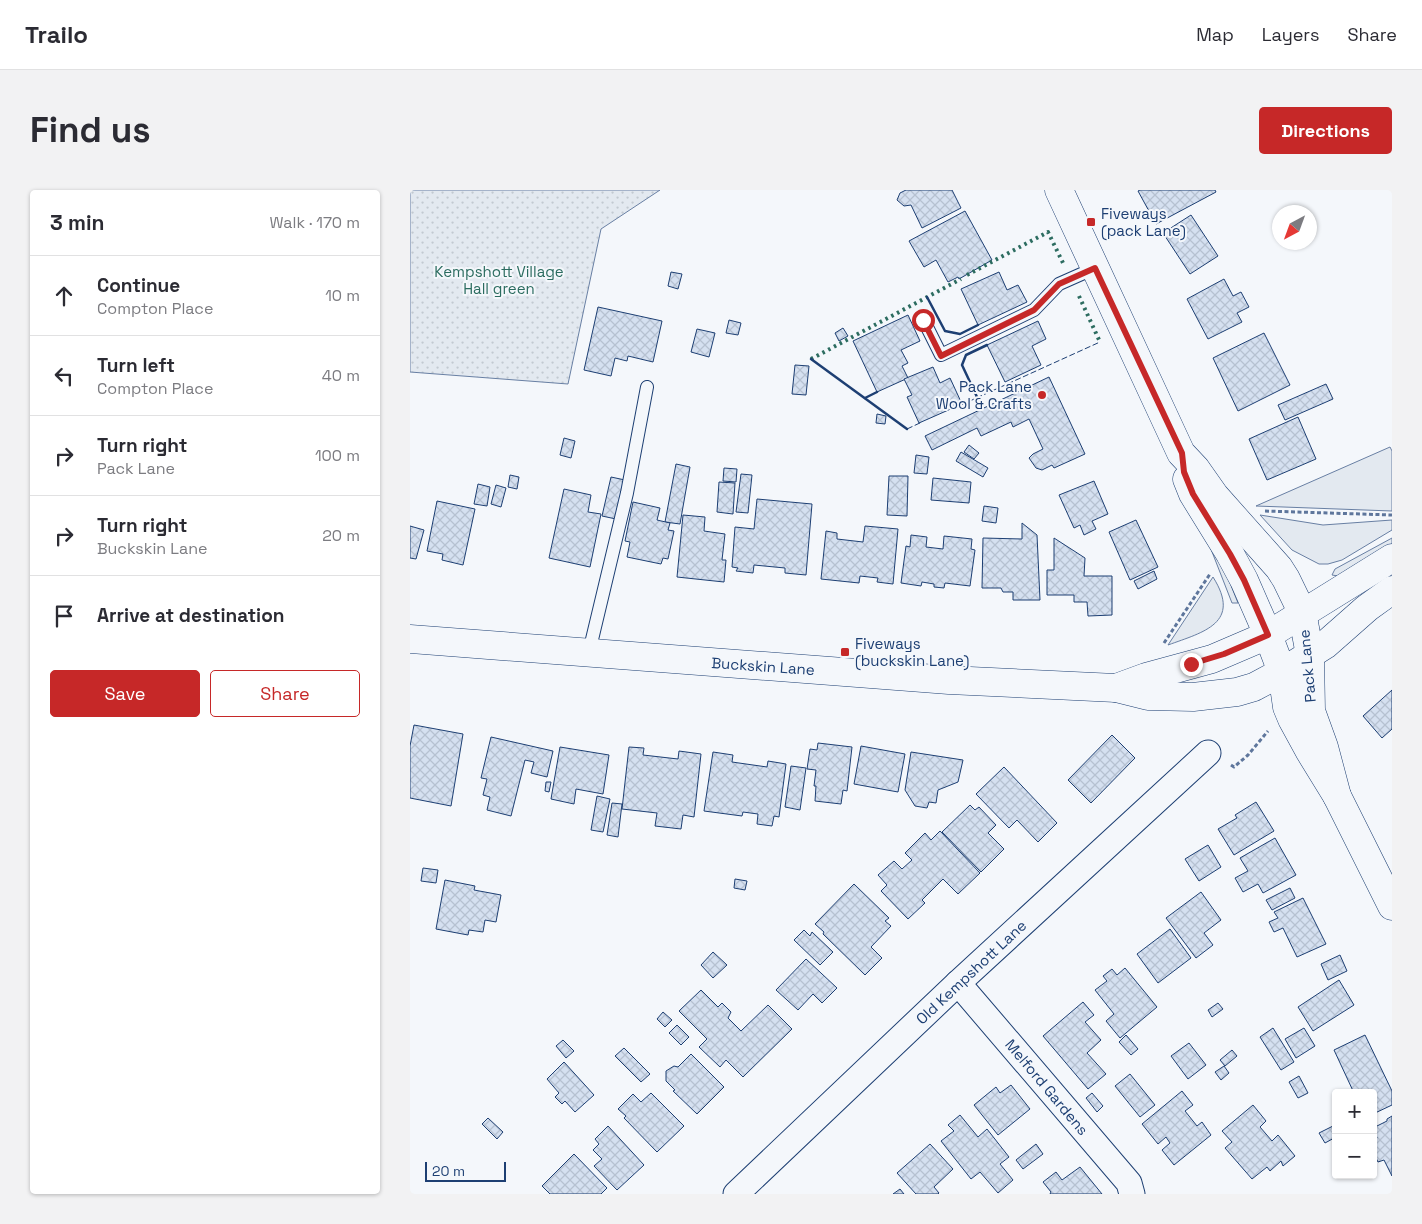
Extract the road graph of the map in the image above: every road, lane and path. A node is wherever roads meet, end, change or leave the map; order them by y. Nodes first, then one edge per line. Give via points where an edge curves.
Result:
1 (1059, 190) edge
2 (1095, 268) junction
3 (923, 320) dead end
4 (647, 387) dead end
5 (1182, 453) junction
6 (1263, 510) dead end
7 (1392, 515) edge
8 (1392, 558) edge
9 (1213, 570) dead end
10 (1392, 590) edge
11 (1302, 612) junction
12 (1268, 635) junction
13 (410, 639) edge
14 (1159, 650) dead end
15 (589, 652) junction
16 (1310, 655) junction
17 (1282, 672) junction
18 (1116, 688) junction
19 (1267, 733) dead end
20 (1208, 754) joint
21 (1337, 796) junction
22 (1392, 906) edge
23 (958, 982) junction
24 (736, 1194) edge
25 (1132, 1194) edge

1 - 2 street, Pack Lane
2 - 3 lane via 1059,284 1034,310 941,356
2 - 5 street, Pack Lane
4 - 15 lane via 627,493
5 - 11 street, Pack Lane via 1279,568
5 - 12 street, Pack Lane via 1184,472 1193,494 1240,572
6 - 7 path
8 - 11 street, Buckskin Lane
9 - 14 path
10 - 16 street, Buckskin Lane
11 - 12 street, Buckskin Lane
11 - 16 street, Pack Lane
12 - 17 street, Pack Lane
12 - 18 street, Buckskin Lane via 1212,659
13 - 15 street, Buckskin Lane
15 - 18 street, Buckskin Lane via 949,680
16 - 17 street, Buckskin Lane
16 - 21 street, Pack Lane via 1311,711
17 - 18 street, Buckskin Lane via 1254,687 1214,696 1148,696
17 - 21 street, Pack Lane via 1292,719
19 - 20 path via 1234,767
20 - 23 street, Old Kempshott Lane
21 - 22 street, Pack Lane
23 - 24 street, Old Kempshott Lane
23 - 25 street, Melford Gardens via 1128,1183

